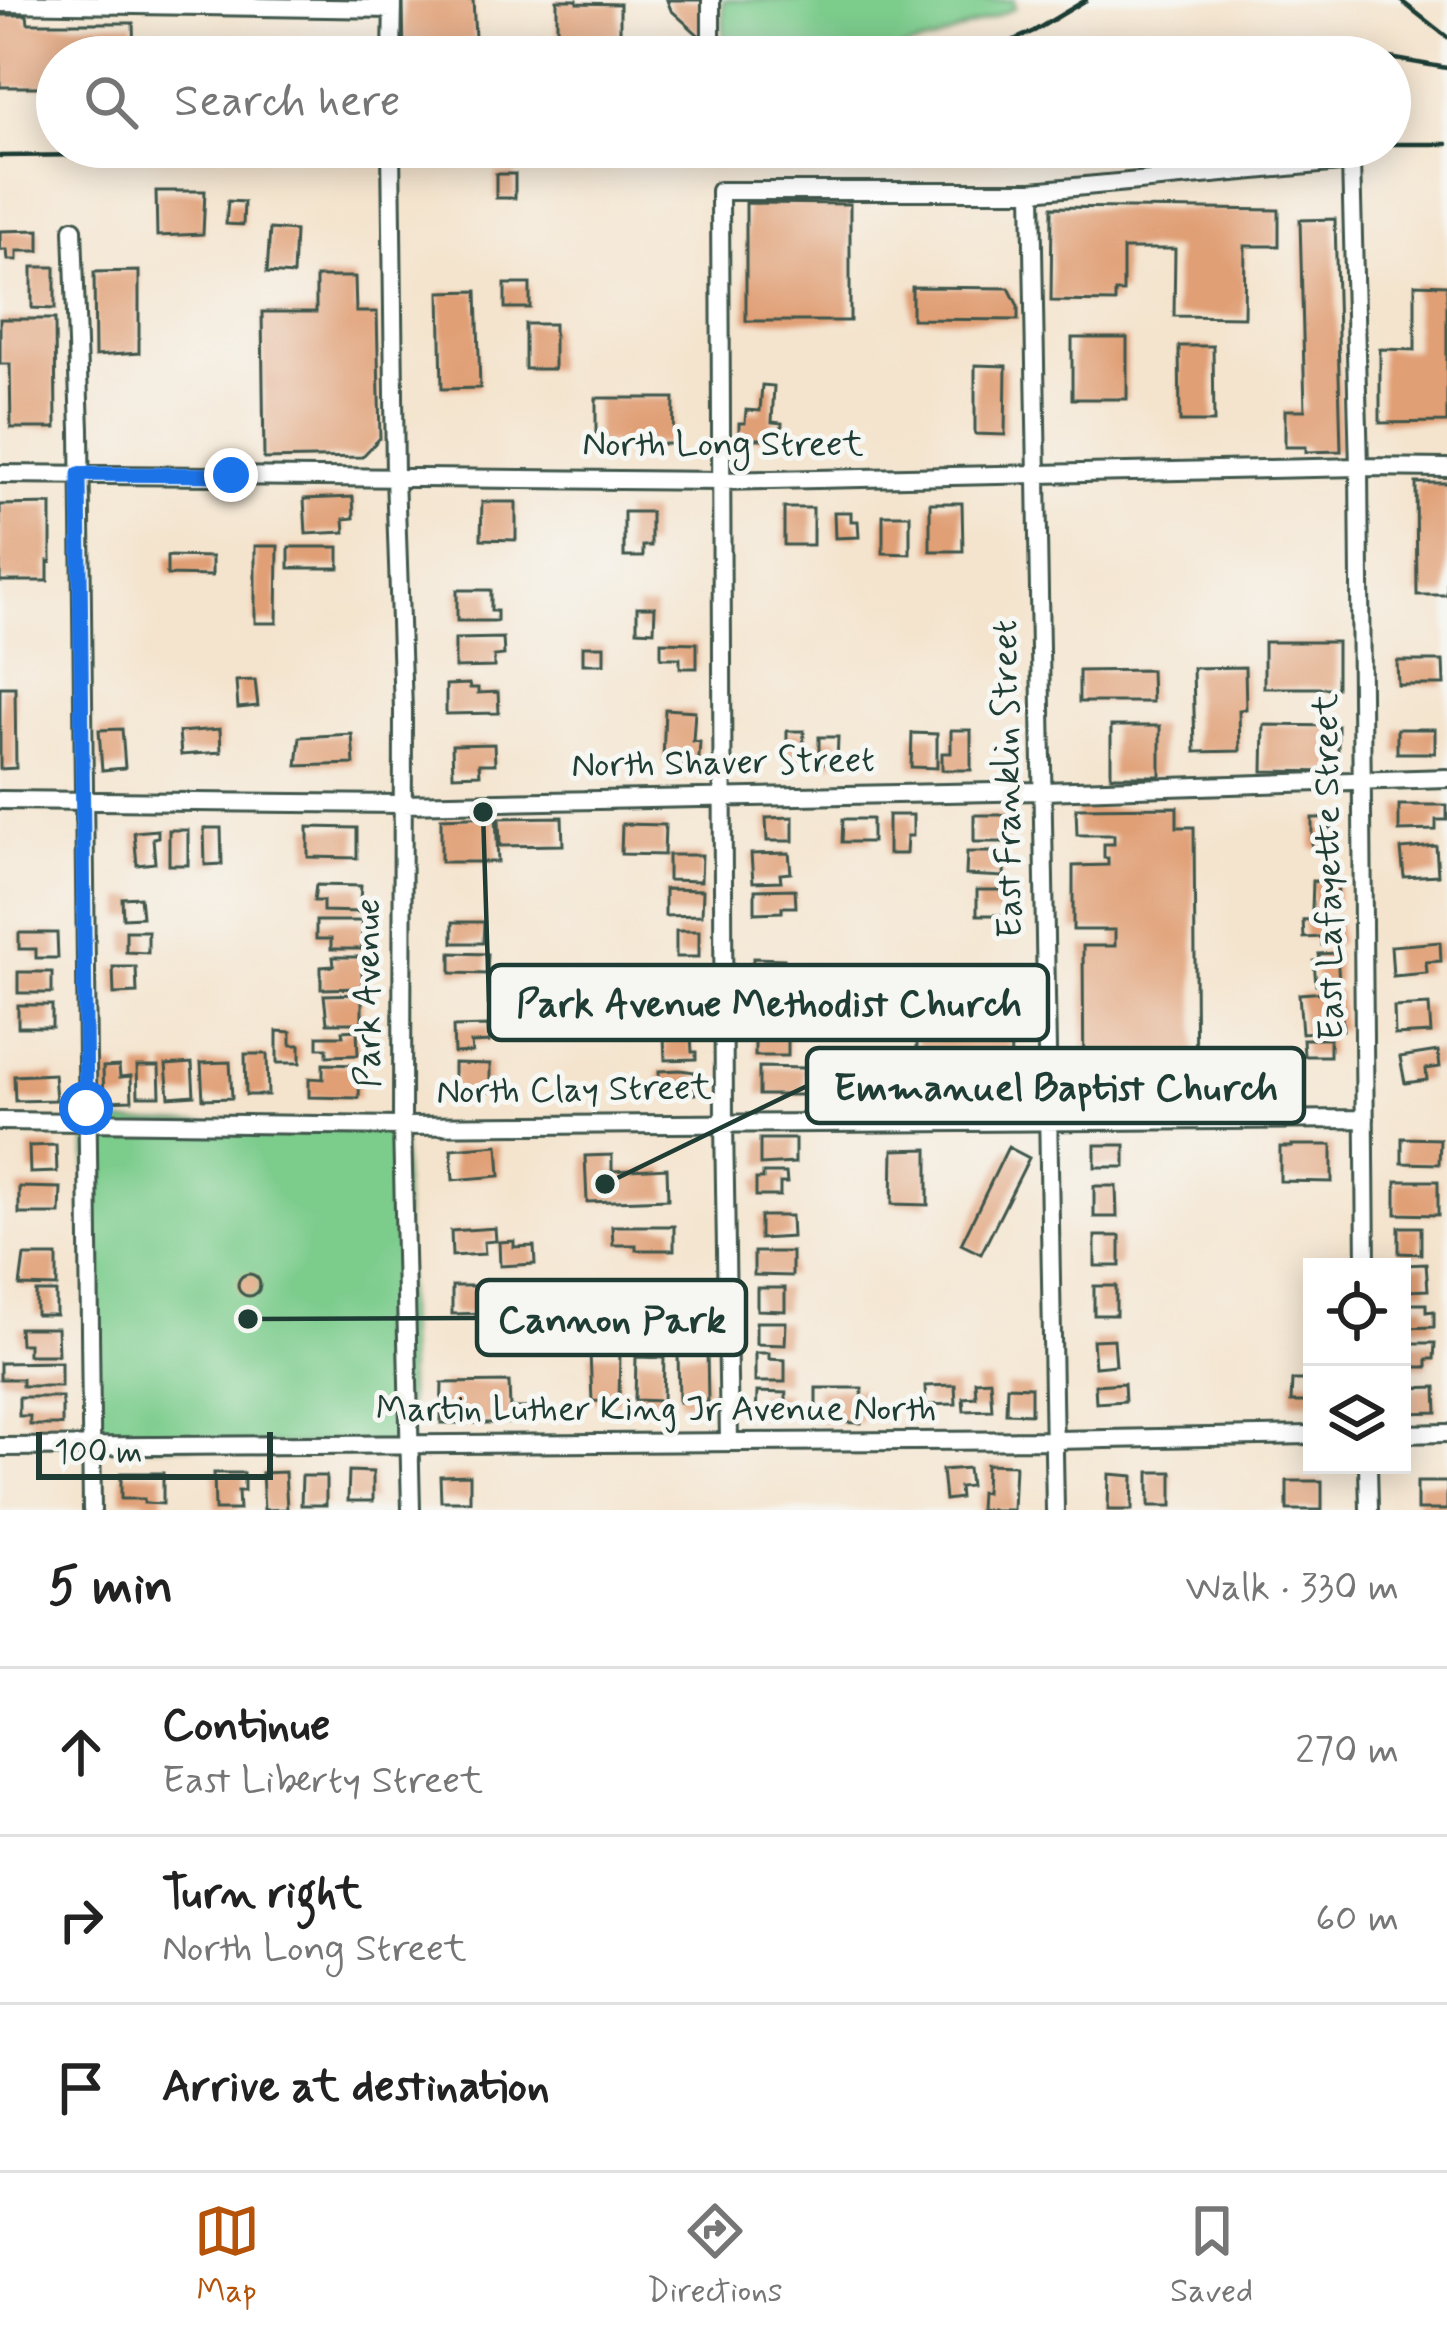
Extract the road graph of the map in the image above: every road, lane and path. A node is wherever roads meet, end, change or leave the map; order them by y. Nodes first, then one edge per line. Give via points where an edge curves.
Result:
1 (711, 0) edge
2 (69, 2) edge
3 (0, 3) edge
4 (393, 4) edge
5 (392, 36) edge
6 (712, 36) edge
7 (391, 168) edge
8 (1277, 168) edge
9 (1351, 168) edge
10 (1032, 191) junction
11 (73, 229) dead end
12 (1359, 467) junction
13 (1447, 468) edge
14 (1036, 473) junction
15 (0, 474) edge
16 (79, 474) junction
17 (395, 476) junction
18 (722, 481) junction
19 (1447, 778) edge
20 (1362, 780) junction
21 (1043, 791) junction
22 (724, 799) junction
23 (0, 800) edge
24 (83, 801) junction
25 (402, 804) junction
26 (1365, 1119) junction
27 (0, 1121) edge
28 (1048, 1121) junction
29 (86, 1122) junction
30 (724, 1122) junction
31 (402, 1126) junction
32 (1366, 1258) edge
33 (1411, 1433) edge
34 (1447, 1433) edge
35 (1303, 1435) edge
36 (1056, 1440) junction
37 (729, 1442) junction
38 (410, 1444) junction
39 (93, 1446) junction
40 (0, 1447) edge
41 (1369, 1474) edge
42 (92, 1510) edge
43 (411, 1510) edge
44 (1055, 1510) edge
45 (1369, 1510) edge

1 - 6 street
2 - 3 street
2 - 4 street
4 - 5 street
7 - 17 street, Park Avenue
8 - 10 street, East Lafayette Street
9 - 12 street, East Lafayette Street
10 - 14 street, East Franklin Street
10 - 18 street via 720,191
11 - 16 street
12 - 13 street, North Long Street
12 - 14 street, North Long Street
12 - 20 street, East Lafayette Street
14 - 18 street, North Long Street
14 - 21 street, East Franklin Street
15 - 16 street, North Long Street
16 - 17 street, North Long Street
16 - 24 street
17 - 18 street, North Long Street
17 - 25 street, Park Avenue
18 - 22 street
19 - 20 street, North Shaver Street
20 - 21 street, North Shaver Street
20 - 26 street, East Lafayette Street
21 - 22 street, North Shaver Street
21 - 28 street, East Franklin Street
22 - 25 street, North Shaver Street
22 - 30 street
23 - 24 street, North Shaver Street
24 - 25 street, North Shaver Street
24 - 29 street
25 - 31 street, Park Avenue
26 - 28 street, North Clay Street
26 - 32 street, East Lafayette Street
27 - 29 street, North Clay Street
28 - 30 street, North Clay Street
28 - 36 street, East Franklin Street
29 - 31 street, North Clay Street
29 - 39 street
30 - 31 street, North Clay Street
30 - 37 street
31 - 38 street, Park Avenue
33 - 34 street
35 - 36 street, Martin Luther King Jr Avenue North
36 - 37 street, Martin Luther King Jr Avenue North
36 - 44 street, East Franklin Street
37 - 38 street, Martin Luther King Jr Avenue North
38 - 39 street, Martin Luther King Jr Avenue North
38 - 43 street, Park Avenue
39 - 40 street, Martin Luther King Jr Avenue North
39 - 42 street
41 - 45 street

